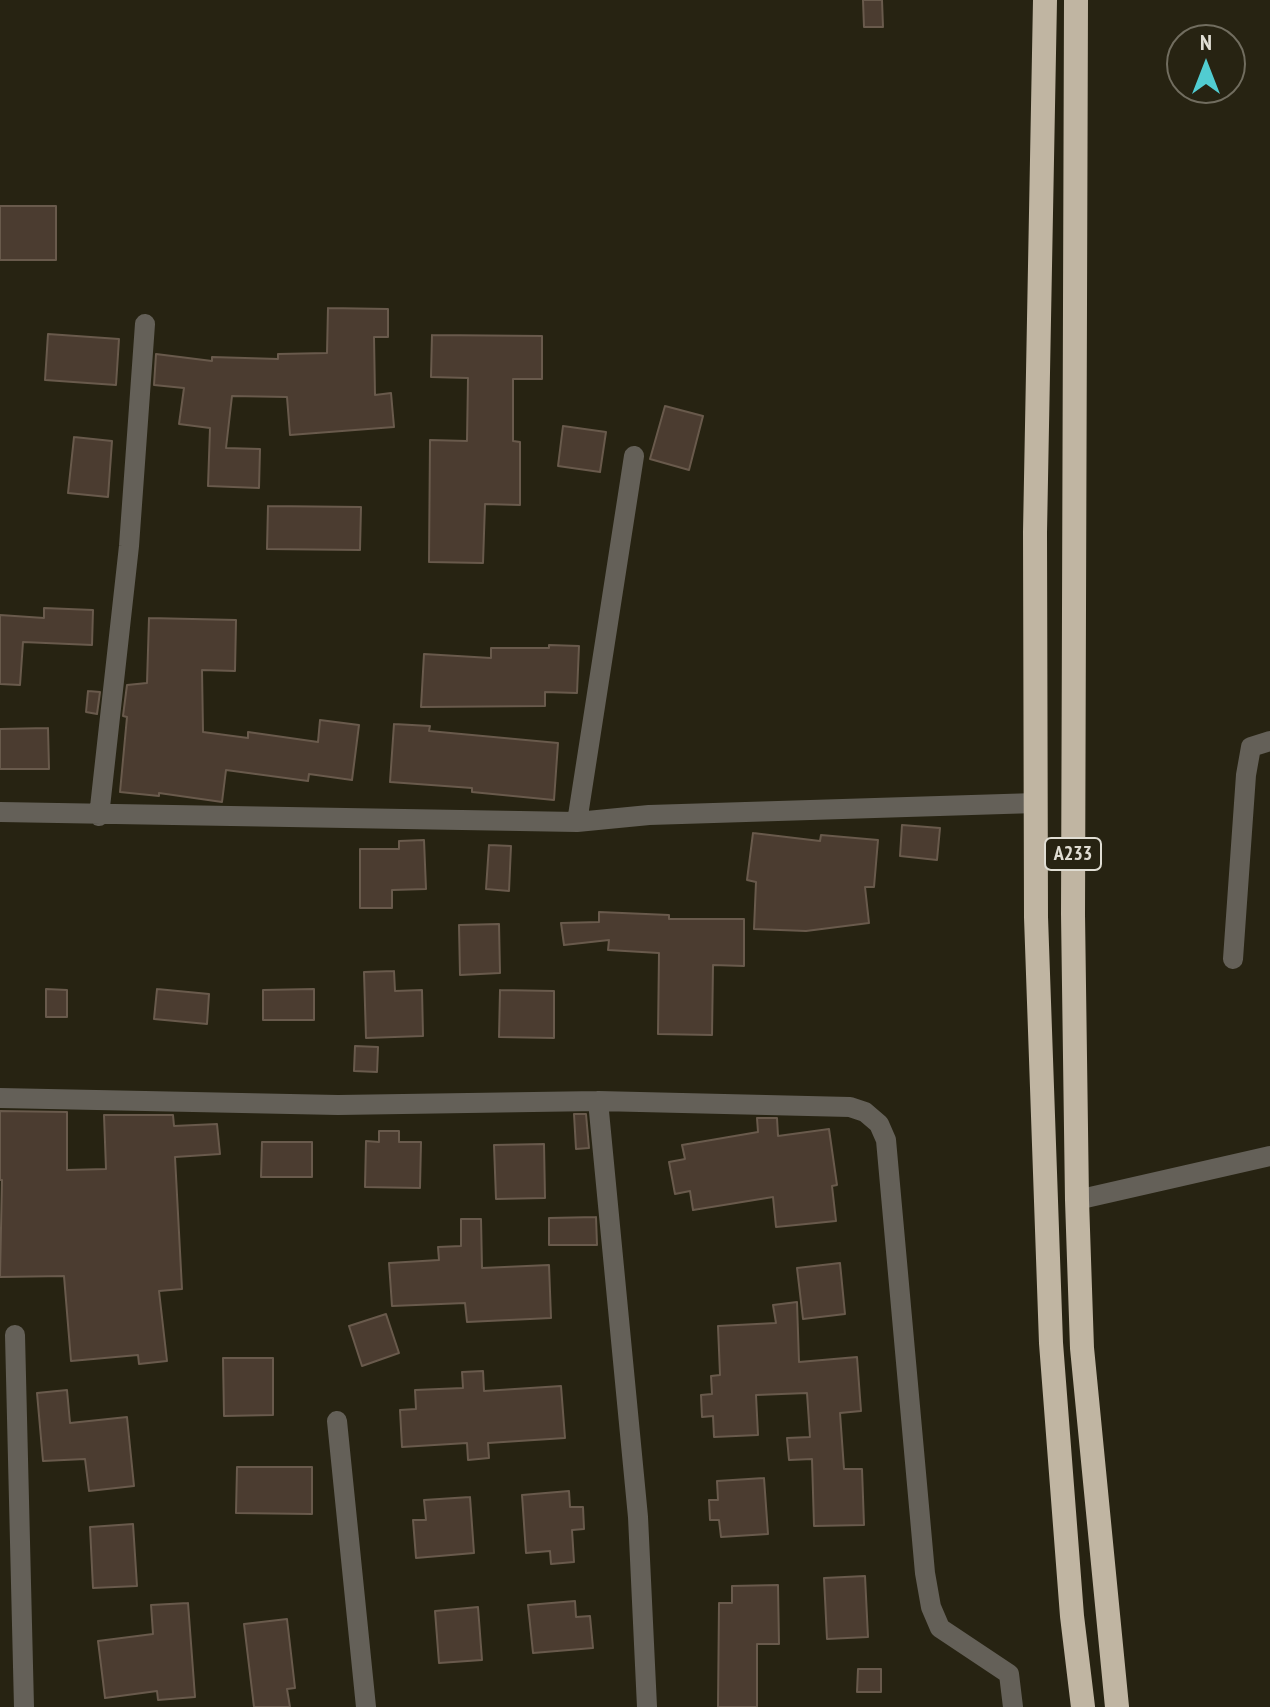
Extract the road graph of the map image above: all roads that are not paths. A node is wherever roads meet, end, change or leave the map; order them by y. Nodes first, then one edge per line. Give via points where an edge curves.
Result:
1 (1045, 0) edge
2 (1076, 0) edge
3 (145, 324) dead end
4 (634, 456) dead end
5 (1270, 741) edge
6 (1036, 803) junction
7 (0, 812) edge
8 (99, 816) junction
9 (577, 822) junction
10 (1233, 959) dead end
11 (0, 1098) edge
12 (598, 1101) junction
13 (1270, 1156) edge
14 (1077, 1200) junction
15 (15, 1335) dead end
16 (337, 1421) dead end
17 (24, 1707) edge
18 (366, 1707) edge
19 (647, 1707) edge
20 (1013, 1707) edge
21 (1083, 1707) edge
22 (1117, 1707) edge

1 - 6 highway, A233 via 1035,532
2 - 14 highway, A233
3 - 8 street via 129,546
4 - 9 street
5 - 10 street via 1251,747 1246,775
6 - 9 street via 649,815
6 - 21 highway, A233 via 1051,1343
7 - 8 street
8 - 9 street
11 - 12 street via 338,1105
12 - 19 street via 638,1517
12 - 20 street via 850,1107 879,1124 886,1140 931,1607 940,1628 1009,1674
13 - 14 street
14 - 22 highway, A233 via 1082,1348
15 - 17 street
16 - 18 street

